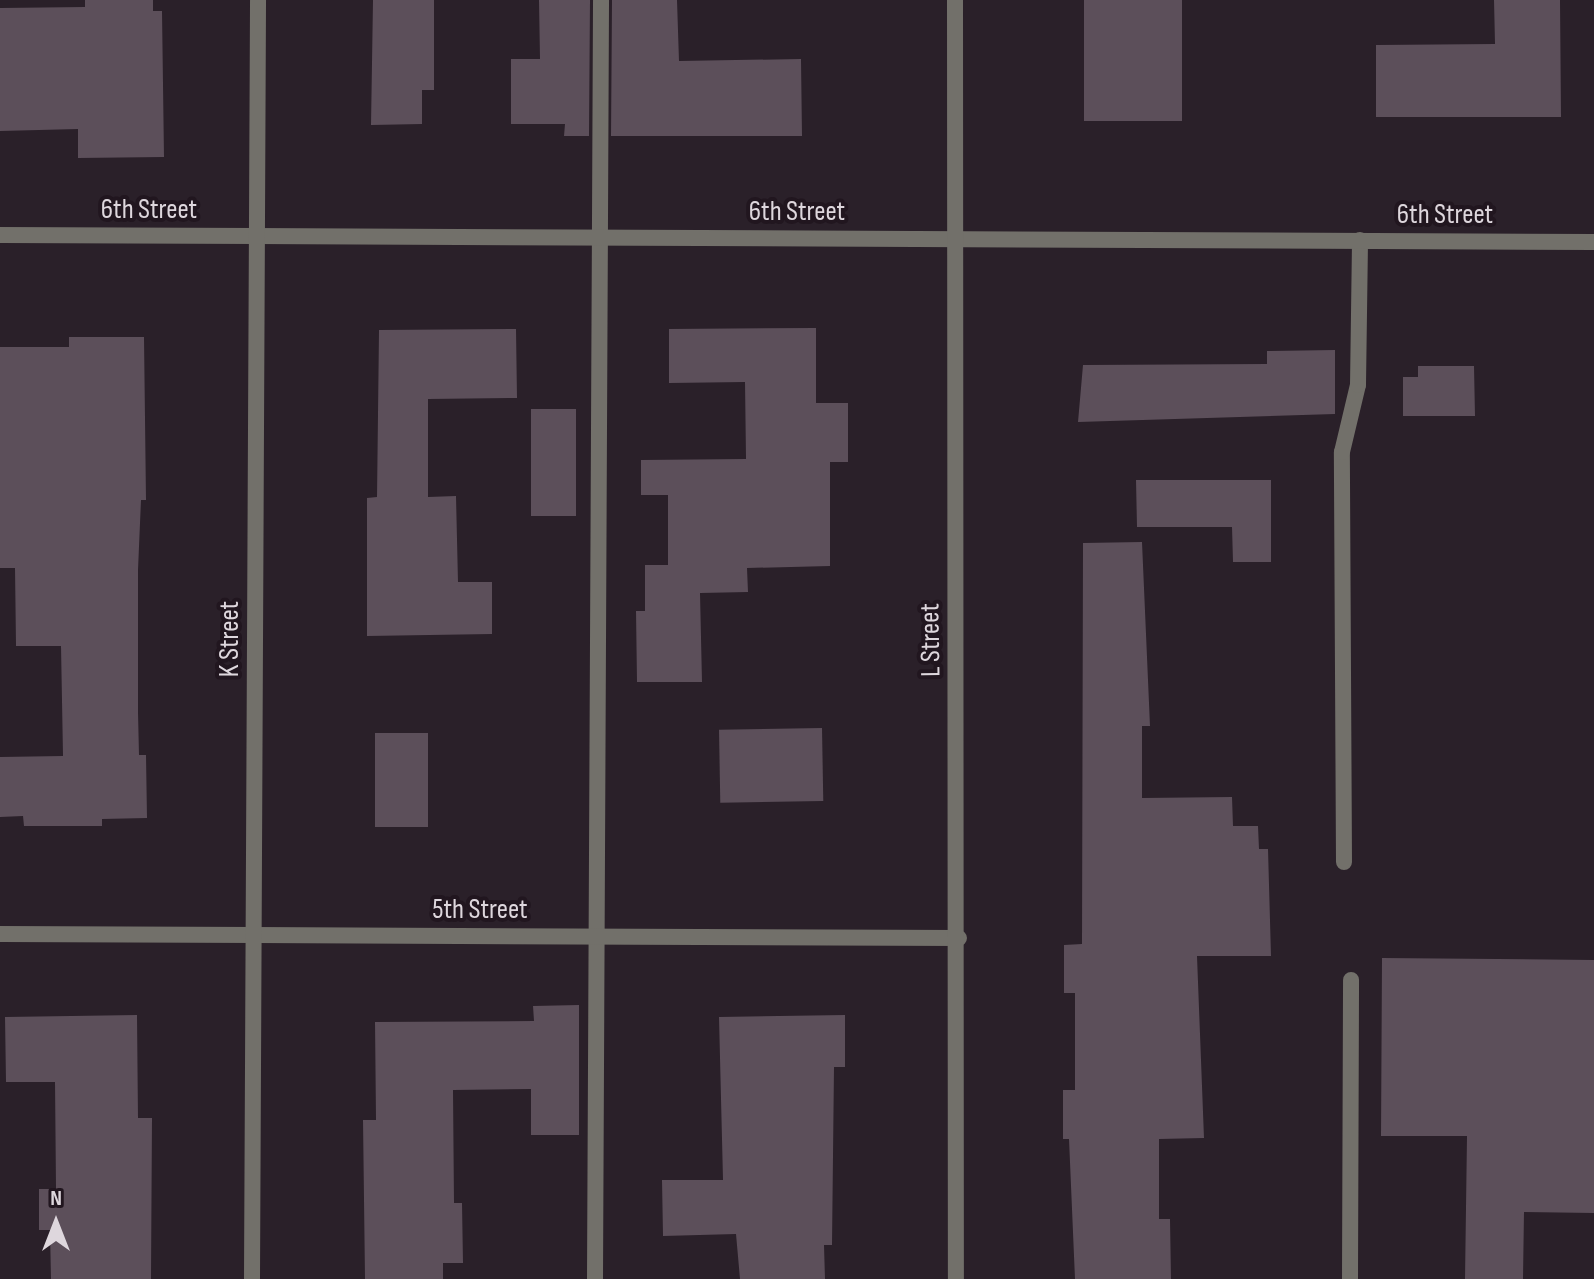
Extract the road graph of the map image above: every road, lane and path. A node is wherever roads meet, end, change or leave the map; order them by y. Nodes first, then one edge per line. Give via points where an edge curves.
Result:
1 (258, 0) edge
2 (601, 0) edge
3 (955, 0) edge
4 (0, 235) edge
5 (257, 236) junction
6 (599, 238) junction
7 (953, 239) junction
8 (1360, 240) junction
9 (1594, 242) edge
10 (1344, 862) dead end
11 (0, 934) edge
12 (254, 935) junction
13 (598, 937) junction
14 (959, 938) junction
15 (1351, 980) dead end
16 (252, 1279) edge
17 (595, 1279) edge
18 (956, 1279) edge
19 (1350, 1279) edge

1 - 5 street, K Street
2 - 6 street
3 - 7 street, L Street
4 - 5 street, 6th Street
5 - 6 street, 6th Street
5 - 12 street, K Street
6 - 7 street, 6th Street
6 - 13 street
7 - 8 street, 6th Street
7 - 14 street, L Street
8 - 9 street, 6th Street
8 - 10 street via 1358,385 1342,452
11 - 12 street, 5th Street
12 - 13 street, 5th Street
12 - 16 street, K Street
13 - 14 street, 5th Street
13 - 17 street
14 - 18 street, L Street
15 - 19 street

